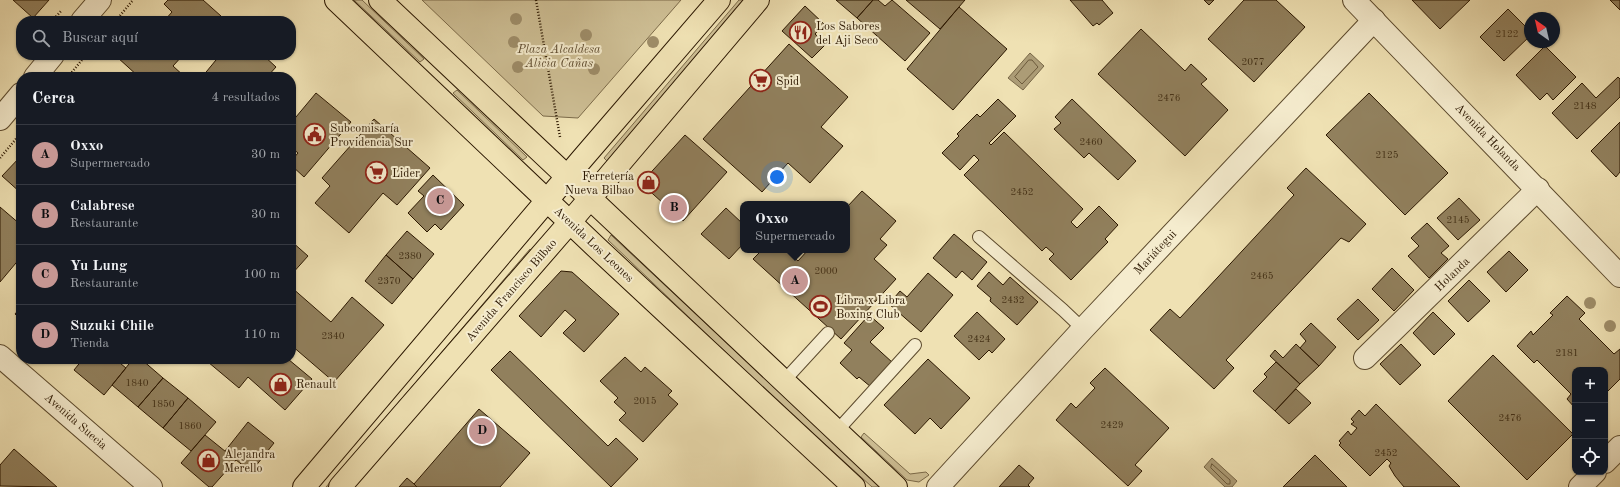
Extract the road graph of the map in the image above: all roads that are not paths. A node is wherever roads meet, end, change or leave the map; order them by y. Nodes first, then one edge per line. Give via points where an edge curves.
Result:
1 (100, 0) edge
2 (336, 0) edge
3 (380, 0) edge
4 (719, 0) edge
5 (758, 0) edge
6 (1354, 0) edge
7 (86, 16) edge
8 (1374, 20) junction
9 (50, 60) edge
10 (39, 72) edge
11 (16, 100) edge
12 (0, 118) edge
13 (567, 177) junction
14 (1538, 189) junction
15 (589, 198) junction
16 (547, 200) junction
17 (570, 222) junction
18 (979, 237) dead end
19 (1620, 276) edge
20 (1083, 329) junction
21 (828, 333) dead end
22 (915, 345) dead end
23 (0, 356) edge
24 (1365, 358) dead end
25 (783, 382) junction
26 (836, 432) junction
27 (1592, 475) edge
28 (151, 487) edge
29 (304, 487) edge
30 (340, 487) edge
31 (854, 487) edge
32 (896, 487) edge
33 (938, 487) edge
34 (1580, 487) edge

1 - 7 street
2 - 16 main road, Avenida Los Leones
3 - 13 main road
4 - 13 main road
5 - 15 main road, Avenida Francisco Bilbao
6 - 8 street, Avenida Holanda
8 - 14 street, Avenida Holanda
8 - 20 street, Mariátegui
9 - 10 street
11 - 12 street
13 - 15 main road
13 - 16 main road
14 - 19 street, Avenida Holanda
14 - 24 street, Holanda
15 - 17 main road, Avenida Francisco Bilbao
15 - 25 main road
16 - 17 main road, Avenida Los Leones
16 - 29 main road
17 - 30 main road, Avenida Francisco Bilbao
17 - 31 main road, Avenida Los Leones
18 - 20 lane
20 - 33 street, Mariátegui
21 - 25 lane
22 - 26 lane
23 - 28 street, Avenida Suecia
25 - 26 main road
26 - 32 main road
27 - 34 street

